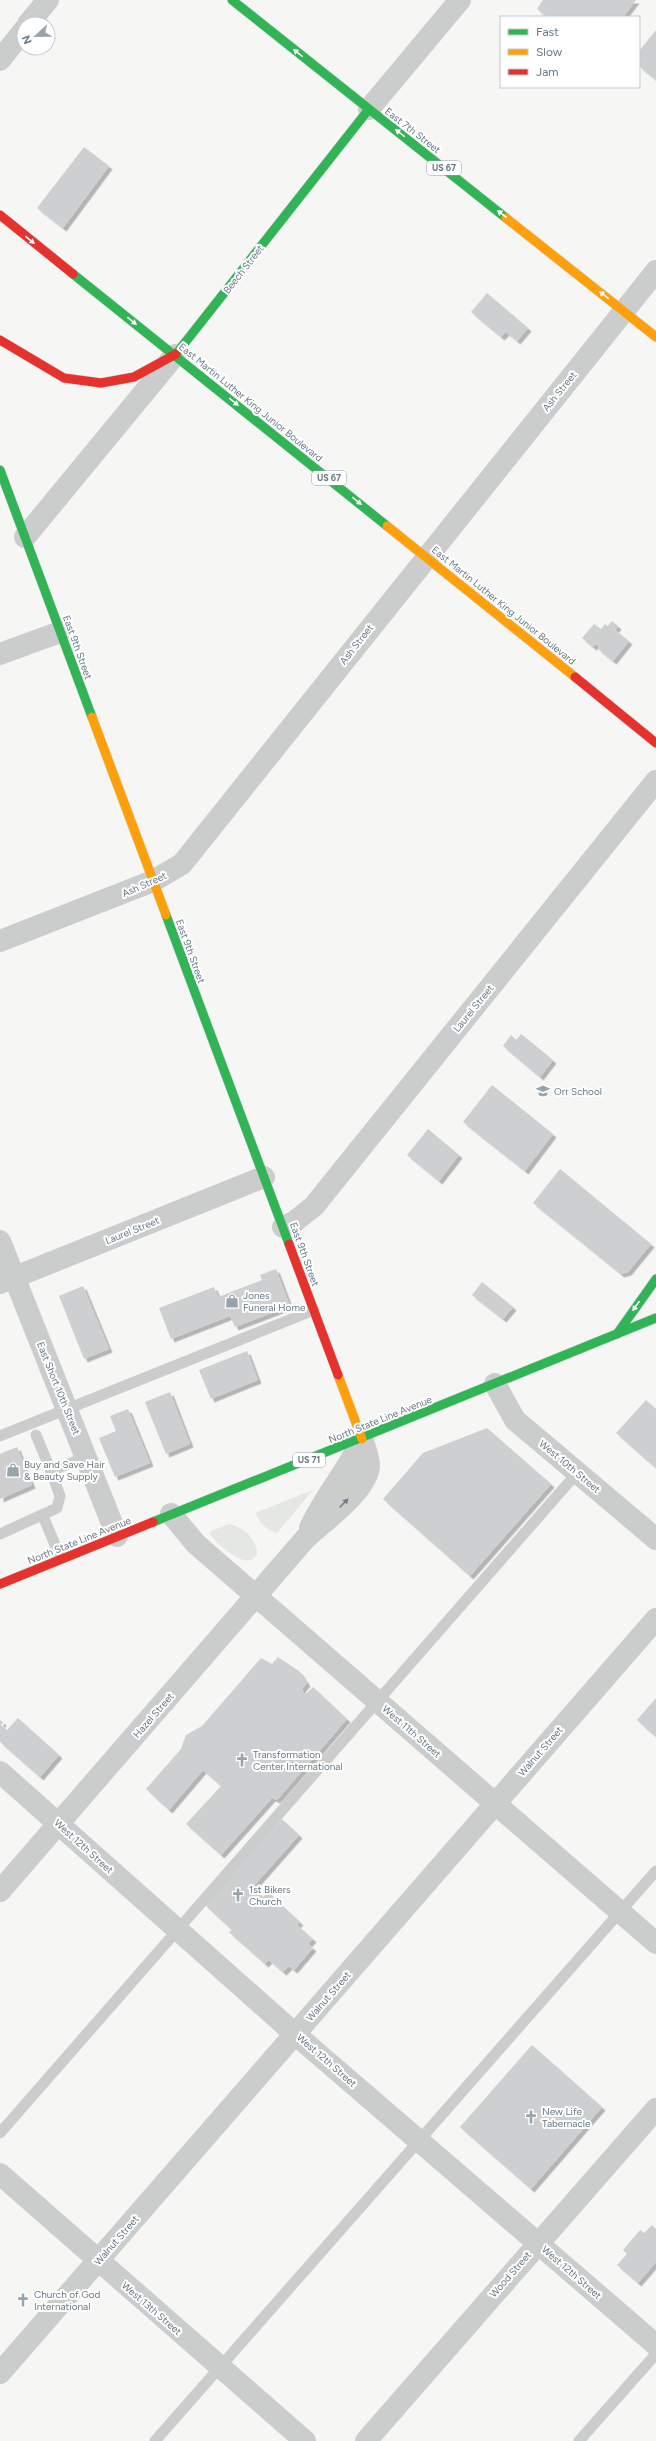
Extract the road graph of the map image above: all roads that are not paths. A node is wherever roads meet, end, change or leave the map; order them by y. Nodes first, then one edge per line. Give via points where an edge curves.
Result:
1 (48, 0) edge
2 (232, 0) edge
3 (460, 0) edge
4 (35, 16) edge
5 (16, 40) edge
6 (0, 60) edge
7 (369, 109) junction
8 (0, 215) edge
9 (656, 271) edge
10 (624, 311) junction
11 (656, 337) edge
12 (0, 340) edge
13 (175, 355) junction
14 (0, 470) edge
15 (25, 537) junction
16 (426, 556) junction
17 (60, 632) junction
18 (0, 654) edge
19 (656, 743) edge
20 (656, 781) edge
21 (153, 881) junction
22 (0, 940) edge
23 (264, 1178) junction
24 (283, 1227) junction
25 (0, 1241) edge
26 (656, 1279) edge
27 (7, 1280) edge
28 (314, 1310) junction
29 (656, 1318) edge
30 (617, 1334) junction
31 (495, 1384) junction
32 (67, 1409) junction
33 (36, 1435) dead end
34 (0, 1436) edge
35 (362, 1439) junction
36 (86, 1457) junction
37 (51, 1471) junction
38 (577, 1473) junction
39 (171, 1514) junction
40 (43, 1516) junction
41 (0, 1534) edge
42 (117, 1536) junction
43 (656, 1540) edge
44 (61, 1559) junction
45 (0, 1584) edge
46 (257, 1595) junction
47 (656, 1619) edge
48 (379, 1702) junction
49 (0, 1772) edge
50 (494, 1803) junction
51 (58, 1823) junction
52 (656, 1871) edge
53 (0, 1891) edge
54 (620, 1912) junction
55 (179, 1930) junction
56 (656, 1943) edge
57 (295, 2034) junction
58 (656, 2109) edge
59 (0, 2133) edge
60 (419, 2140) junction
61 (0, 2174) edge
62 (538, 2242) junction
63 (98, 2261) junction
64 (656, 2346) edge
65 (656, 2354) edge
66 (220, 2367) junction
67 (0, 2372) edge
68 (155, 2441) edge
69 (305, 2441) edge
70 (366, 2441) edge
71 (580, 2441) edge

1 - 4 street
7 -> 2 main road, East 7th Street / US 67
3 - 7 street, Beech Street
5 - 6 street
10 -> 7 main road, East 7th Street / US 67
7 - 13 main road, Beech Street
8 -> 13 main road, East Martin Luther King Junior Boulevard / US 67
9 - 10 street, Ash Street
10 - 11 main road, East 7th Street / US 67
10 - 16 street, Ash Street
12 - 13 main road via 64,378 101,383 134,377
13 - 15 street, Beech Street
13 -> 16 main road, East Martin Luther King Junior Boulevard / US 67
14 - 15 main road, East 9th Street
15 - 17 main road, East 9th Street
16 - 19 main road, East Martin Luther King Junior Boulevard / US 67
16 - 21 street, Ash Street via 187,857 172,871
17 - 18 street
17 - 21 main road, East 9th Street
20 - 24 street, Laurel Street via 314,1206 294,1222
21 - 22 street, Ash Street
21 - 23 main road, East 9th Street
23 - 24 main road, East 9th Street
23 - 27 street, Laurel Street
24 - 28 main road, East 9th Street
25 - 27 street, East Short 10th Street
26 -> 30 main road
27 - 32 street, East Short 10th Street
28 - 32 lane
28 - 35 main road, East 9th Street
29 - 30 main road, North State Line Avenue
30 - 31 main road, North State Line Avenue / US 71
31 - 35 main road, North State Line Avenue / US 71
31 - 38 street, West 10th Street via 515,1420
32 - 34 lane
32 - 36 street, East Short 10th Street
33 - 37 lane
35 - 39 main road, North State Line Avenue / US 71
35 - 46 street, Hazel Street via 369,1460 366,1476 346,1502 305,1539
36 - 37 lane
36 - 42 street, East Short 10th Street
37 - 40 lane via 60,1502 57,1508
38 - 43 street, West 10th Street
38 - 48 lane
39 - 42 main road, North State Line Avenue / US 71
39 - 46 street, West 11th Street via 196,1544
40 - 41 lane
40 - 44 lane
42 - 44 main road, North State Line Avenue / US 71
44 - 45 main road, North State Line Avenue / US 71
46 - 48 street, West 11th Street
46 - 51 street, Hazel Street
47 - 50 street, Walnut Street
48 - 50 street, West 11th Street
48 - 55 lane
49 - 51 street, West 12th Street
50 - 54 street, West 11th Street
50 - 57 street, Walnut Street
51 - 53 street, Hazel Street
51 - 55 street, West 12th Street
52 - 54 lane
54 - 56 street, West 11th Street
54 - 60 lane
55 - 57 street, West 12th Street
55 - 59 lane
57 - 60 street, West 12th Street
57 - 63 street, Walnut Street
58 - 62 street, Wood Street
60 - 62 street, West 12th Street
60 - 66 lane
61 - 63 street, West 13th Street
62 - 64 street, West 12th Street
62 - 70 street, Wood Street
63 - 66 street, West 13th Street
63 - 67 street, Walnut Street
65 - 71 lane
66 - 68 lane
66 - 69 street, West 13th Street

